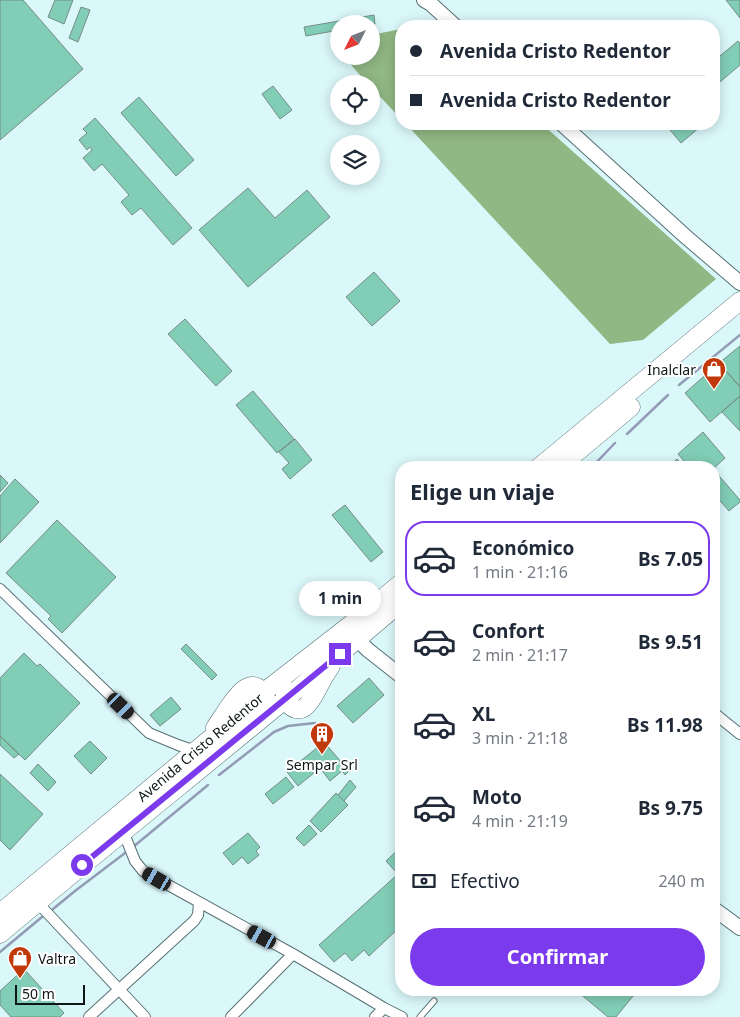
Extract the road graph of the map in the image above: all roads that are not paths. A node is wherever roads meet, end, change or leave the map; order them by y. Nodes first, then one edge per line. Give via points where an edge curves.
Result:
1 (424, 0) edge
2 (448, 20) edge
3 (569, 130) edge
4 (740, 283) edge
5 (740, 301) edge
6 (740, 316) edge
7 (546, 461) edge
8 (566, 461) edge
9 (395, 588) edge
10 (0, 589) edge
11 (395, 607) edge
12 (364, 614) junction
13 (357, 639) junction
14 (395, 671) edge
15 (264, 694) junction
16 (284, 700) junction
17 (720, 718) edge
18 (740, 734) edge
19 (201, 754) junction
20 (123, 831) junction
21 (37, 902) junction
22 (199, 903) junction
23 (720, 913) edge
24 (0, 914) edge
25 (740, 928) edge
26 (0, 934) edge
27 (293, 954) junction
28 (119, 989) junction
29 (434, 1001) dead end
30 (384, 1008) junction
31 (89, 1017) edge
32 (145, 1017) edge
33 (231, 1017) edge
34 (375, 1017) edge
35 (402, 1017) edge
36 (420, 1017) edge

1 - 2 street
3 - 4 street
5 - 7 highway
6 - 8 highway
9 - 12 highway, Avenida Cristo Redentor
10 - 19 street via 149,733
11 - 13 highway
12 - 15 highway, Avenida Cristo Redentor
12 - 16 highway via 346,635 291,683
13 - 14 street
13 - 16 highway via 340,654 305,708 293,708
15 - 19 highway via 266,706 226,740
15 - 19 highway via 252,686 240,692 215,727
16 - 19 highway, Avenida Cristo Redentor
17 - 18 street
19 - 20 highway, Avenida Cristo Redentor
19 - 24 highway, Avenida Cristo Redentor
20 - 21 highway, Avenida Cristo Redentor
20 - 22 street via 135,861 143,871
21 - 26 highway, Avenida Cristo Redentor
21 - 28 street
22 - 27 street
22 - 28 street via 194,921
23 - 25 street
27 - 30 street
27 - 33 street
28 - 31 street
28 - 32 street
29 - 36 lane
30 - 34 street
30 - 35 street

